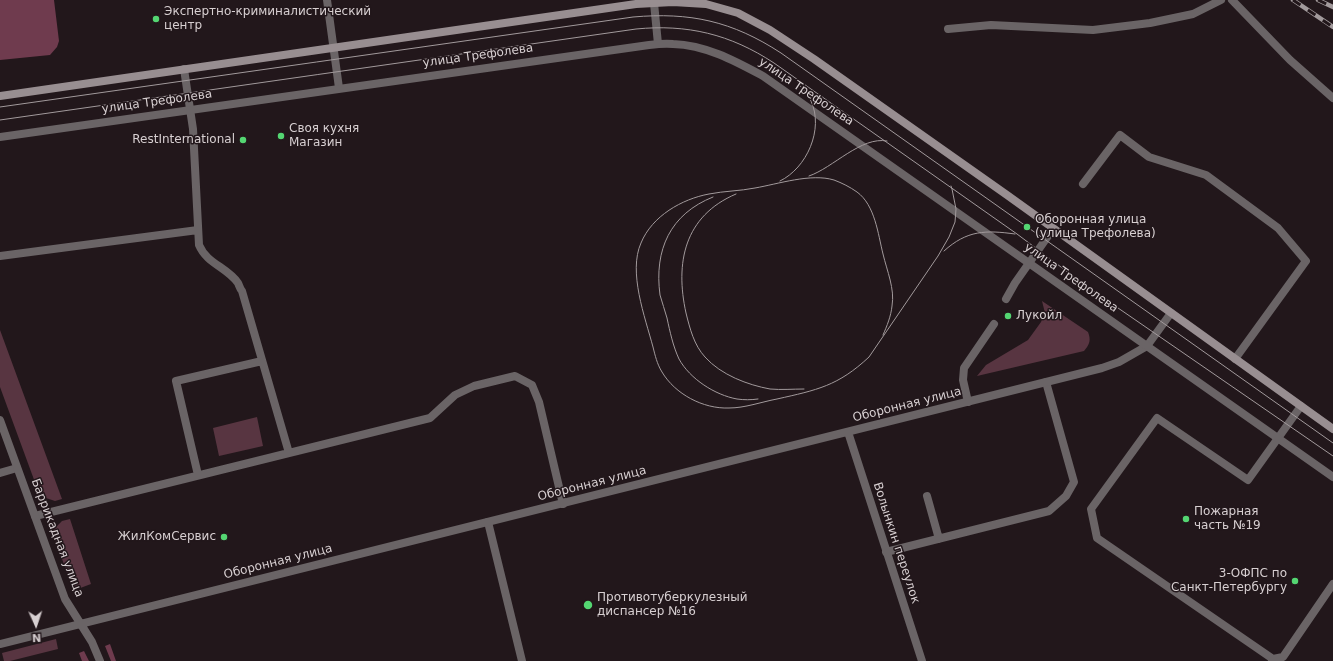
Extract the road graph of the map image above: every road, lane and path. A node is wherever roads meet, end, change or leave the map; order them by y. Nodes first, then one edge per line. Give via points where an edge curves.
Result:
1 (327, 0) edge
2 (1221, 0) edge
3 (1232, 0) edge
4 (653, 1) edge
5 (948, 29) dead end
6 (658, 44) junction
7 (332, 47) junction
8 (184, 69) junction
9 (339, 88) junction
10 (0, 96) edge
11 (1333, 98) edge
12 (191, 109) junction
13 (0, 137) edge
14 (1083, 184) dead end
15 (1053, 229) junction
16 (198, 230) junction
17 (0, 256) edge
18 (1029, 262) junction
19 (1006, 299) dead end
20 (1170, 313) junction
21 (994, 324) dead end
22 (1147, 346) junction
23 (1235, 359) junction
24 (262, 361) junction
25 (1046, 382) junction
26 (968, 402) junction
27 (1300, 406) junction
28 (0, 420) edge
29 (1333, 429) edge
30 (848, 432) junction
31 (1278, 438) junction
32 (289, 453) junction
33 (17, 468) junction
34 (0, 473) edge
35 (198, 475) junction
36 (1333, 477) edge
37 (927, 496) dead end
38 (563, 504) junction
39 (35, 516) junction
40 (488, 522) junction
41 (939, 538) junction
42 (886, 552) junction
43 (1333, 584) edge
44 (81, 624) junction
45 (0, 644) edge
46 (1273, 660) edge
47 (100, 661) edge
48 (522, 661) edge
49 (922, 661) edge

1 - 7 street
2 - 5 street via 1193,14 1150,23 1093,30 991,25
3 - 11 street via 1290,60
4 - 6 street
4 - 7 main road
4 - 15 main road via 706,4 738,13 770,30
6 - 9 street, улица Трефолева
6 - 18 street, улица Трефолева via 702,48 731,59 763,76
7 - 8 main road
7 - 9 street
8 - 10 main road
8 - 12 street
9 - 12 street, улица Трефолева
12 - 13 street, улица Трефолева
12 - 16 street
14 - 23 street via 1120,135 1149,157 1206,175 1283,233 1306,261
15 - 18 street
15 - 20 main road
16 - 17 street
16 - 24 street via 202,253 230,275 242,292
18 - 19 street
18 - 22 street, улица Трефолева
20 - 22 street, Оборонная улица
20 - 23 main road
21 - 26 street via 964,368 963,380
22 - 25 street, Оборонная улица via 1120,362
22 - 31 street, улица Трефолева
23 - 27 main road
24 - 32 street
24 - 35 street via 176,381
25 - 26 street, Оборонная улица
25 - 41 street via 1074,482 1066,496 1048,511
26 - 30 street, Оборонная улица
27 - 29 main road
27 - 31 street
28 - 33 street, Баррикадная улица
30 - 38 street, Оборонная улица
30 - 42 street, Волынкин переулок
31 - 36 street, улица Трефолева
31 - 46 street via 1248,480 1157,418 1091,509 1097,538
32 - 35 street
32 - 38 street via 430,418 461,392 474,386 515,376 532,385 539,402
33 - 34 street
33 - 39 street, Баррикадная улица
35 - 39 street
37 - 41 street
38 - 40 street, Оборонная улица
39 - 44 street, Баррикадная улица via 65,599
40 - 44 street, Оборонная улица
40 - 48 street
41 - 42 street
42 - 49 street, Волынкин переулок
43 - 46 street via 1283,657
44 - 45 street, Оборонная улица
44 - 47 street, Баррикадная улица

